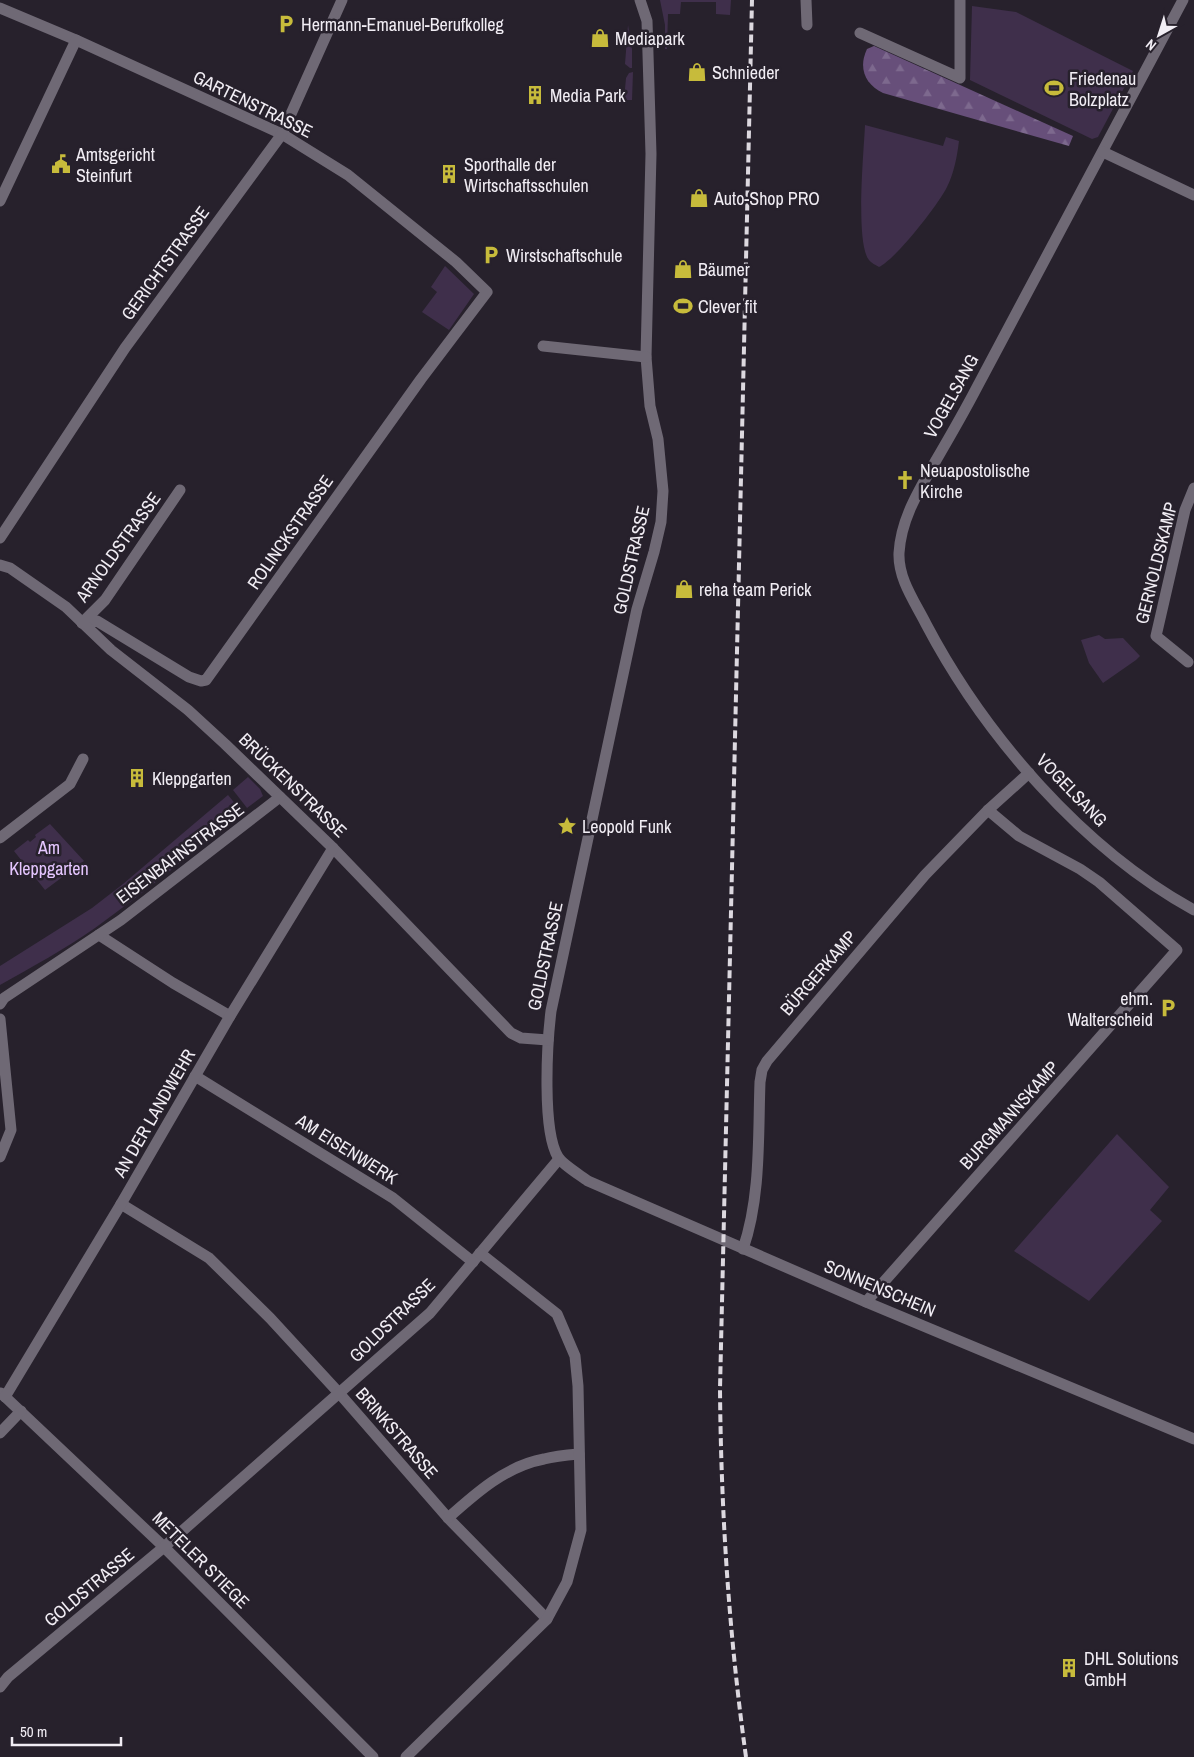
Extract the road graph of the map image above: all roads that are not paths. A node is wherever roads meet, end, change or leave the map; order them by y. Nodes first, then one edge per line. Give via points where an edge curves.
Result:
1 (342, 0) edge
2 (640, 0) edge
3 (806, 0) edge
4 (960, 0) edge
5 (1183, 0) edge
6 (0, 8) edge
7 (807, 25) dead end
8 (860, 33) dead end
9 (76, 40) junction
10 (282, 134) junction
11 (1104, 152) junction
12 (1194, 195) edge
13 (0, 201) edge
14 (487, 292) joint
15 (543, 346) dead end
16 (640, 357) junction
17 (1194, 488) edge
18 (180, 490) dead end
19 (0, 538) edge
20 (0, 565) edge
21 (82, 623) junction
22 (1188, 662) dead end
23 (83, 759) dead end
24 (1029, 773) junction
25 (280, 797) junction
26 (988, 810) junction
27 (0, 838) edge
28 (333, 848) junction
29 (1194, 910) edge
30 (99, 935) junction
31 (0, 1004) edge
32 (230, 1016) junction
33 (0, 1019) edge
34 (548, 1040) junction
35 (195, 1076) junction
36 (0, 1157) edge
37 (559, 1159) junction
38 (121, 1204) junction
39 (743, 1249) junction
40 (477, 1258) junction
41 (866, 1302) junction
42 (339, 1393) junction
43 (2, 1394) edge
44 (21, 1411) junction
45 (0, 1433) edge
46 (1194, 1439) edge
47 (579, 1454) junction
48 (448, 1518) junction
49 (164, 1547) junction
50 (547, 1619) junction
51 (0, 1687) edge
52 (373, 1757) edge
53 (406, 1757) edge

1 - 10 street, GERICHTSTRASSE
2 - 16 street, GOLDSTRASSE via 648,21 651,147
3 - 7 street
4 - 8 street via 960,78
5 - 11 street, VOGELSANG
6 - 9 street, GARTENSTRASSE
9 - 10 street, GARTENSTRASSE
9 - 13 street
10 - 14 street, GARTENSTRASSE via 348,176 456,262
10 - 19 street, GERICHTSTRASSE via 125,348
11 - 12 street
11 - 24 street, VOGELSANG via 914,500 900,542 901,572 931,634 969,695
14 - 21 street, ROLINCKSTRASSE via 421,378 206,680 189,678 97,621
15 - 16 street
16 - 34 street, GOLDSTRASSE via 662,467 661,522 637,608 551,1011
17 - 22 street, GERNOLDSKAMP via 1185,510 1156,636
18 - 21 street, ARNOLDSTRASSE via 105,600
20 - 21 street, BRÜCKENSTRASSE via 10,568 66,607
21 - 25 street, BRÜCKENSTRASSE via 188,710
23 - 27 street via 70,784
24 - 26 street, BÜRGERKAMP
24 - 29 street, VOGELSANG via 1116,857 1166,894
25 - 28 street, BRÜCKENSTRASSE
25 - 30 street, EISENBAHNSTRASSE
26 - 39 street, BÜRGERKAMP via 925,875 767,1061 760,1082 753,1214
26 - 41 street, BURGMANNSKAMP via 1027,841 1090,876 1177,950
28 - 32 street, AN DER LANDWEHR
28 - 34 street, BRÜCKENSTRASSE via 511,1033 521,1038
30 - 31 street, EISENBAHNSTRASSE via 4,998
30 - 32 street
32 - 35 street, AN DER LANDWEHR
33 - 36 street via 11,1130
34 - 37 street, GOLDSTRASSE via 548,1112 552,1141
35 - 38 street, AN DER LANDWEHR
35 - 40 street, AM EISENWERK via 393,1198
37 - 39 street, SONNENSCHEIN via 588,1181
37 - 40 street, GOLDSTRASSE
38 - 42 street, BRINKSTRASSE via 208,1258 270,1318
38 - 43 street, AN DER LANDWEHR
39 - 41 street, SONNENSCHEIN
40 - 42 street, GOLDSTRASSE via 430,1313
40 - 47 street, AM EISENWERK via 557,1314 575,1356
41 - 46 street, SONNENSCHEIN
42 - 48 street, BRINKSTRASSE
42 - 49 street, GOLDSTRASSE
43 - 44 street, METELER STIEGE
44 - 45 street
44 - 49 street, METELER STIEGE
47 - 48 street via 543,1459 518,1467 496,1478
47 - 50 street, AM EISENWERK via 581,1530 567,1582
48 - 50 street, BRINKSTRASSE
49 - 51 street, GOLDSTRASSE
49 - 52 street, METELER STIEGE
50 - 53 street, AM EISENWERK

